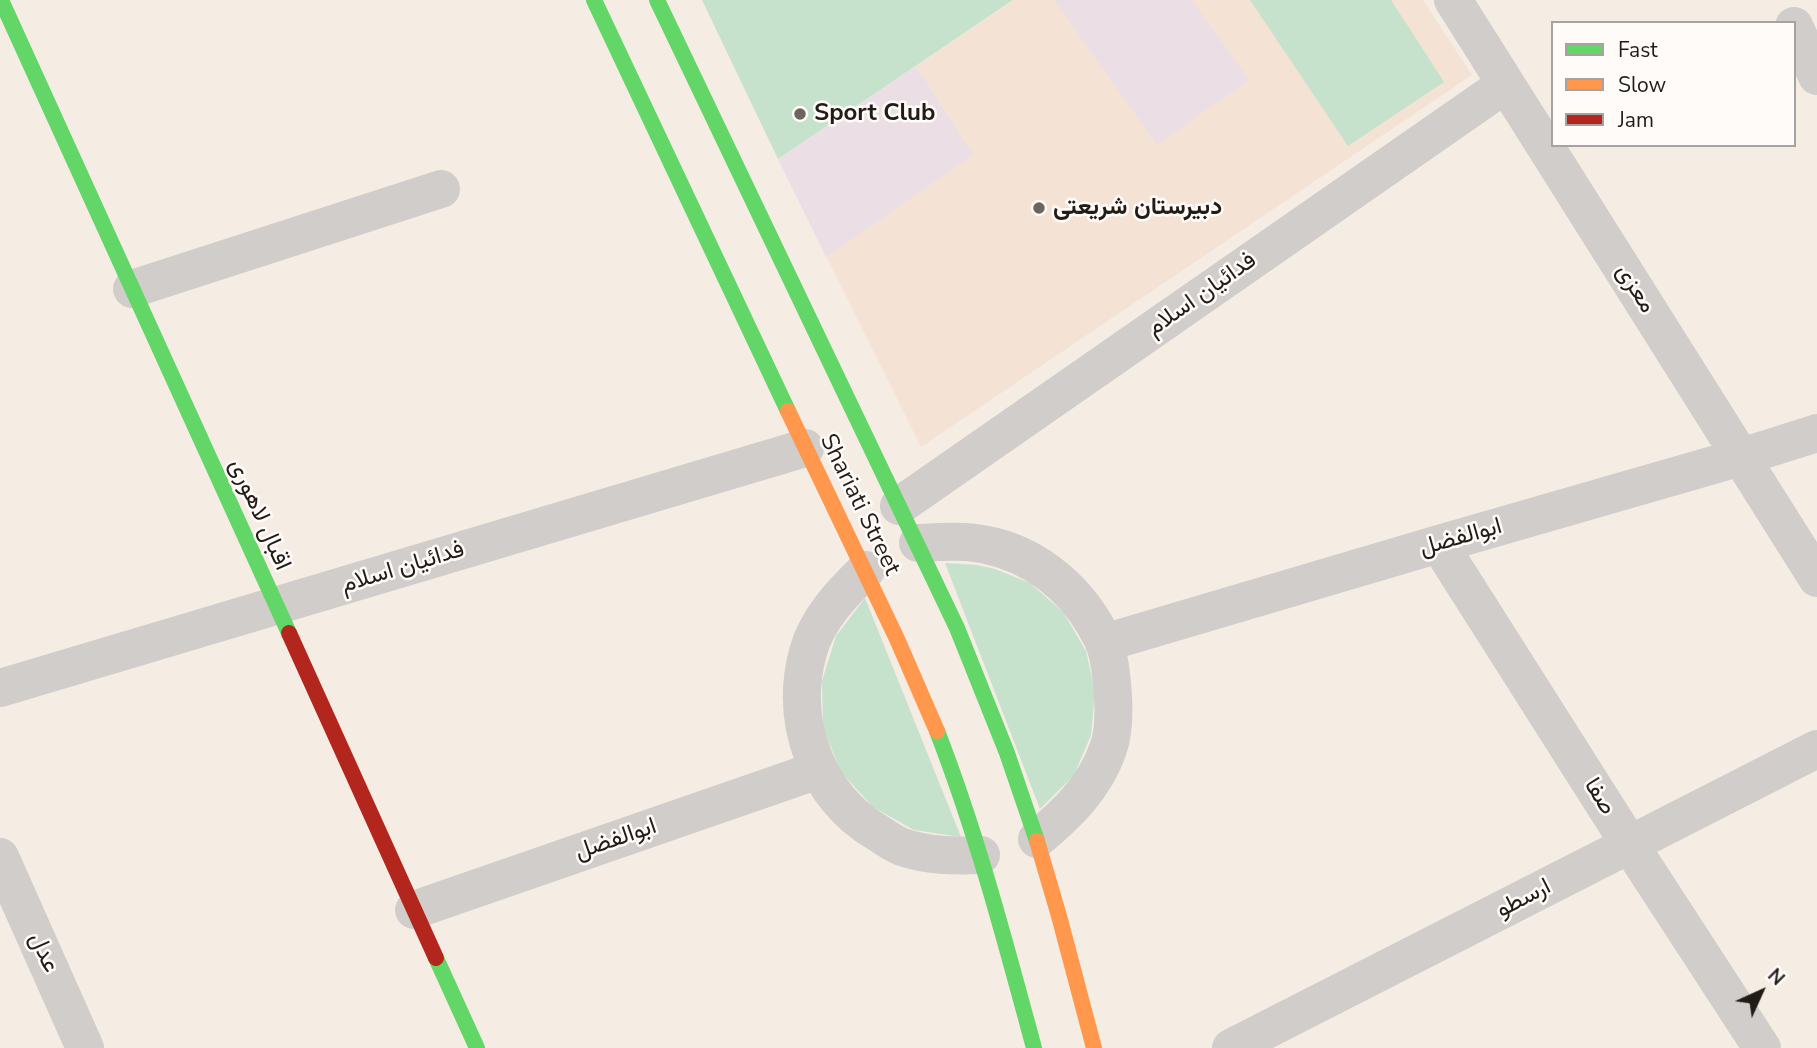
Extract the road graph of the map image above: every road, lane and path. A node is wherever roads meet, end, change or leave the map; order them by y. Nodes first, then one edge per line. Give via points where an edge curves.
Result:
1 (1, 0) edge
2 (594, 0) edge
3 (657, 0) edge
4 (1453, 0) edge
5 (1782, 0) edge
6 (1792, 21) edge
7 (1796, 30) edge
8 (1817, 76) edge
9 (1506, 84) junction
10 (441, 189) dead end
11 (132, 289) junction
12 (1817, 433) edge
13 (805, 448) junction
14 (1741, 457) junction
15 (899, 506) junction
16 (918, 543) junction
17 (1439, 544) junction
18 (866, 570) junction
19 (1817, 578) edge
20 (276, 606) junction
21 (1104, 643) junction
22 (0, 688) edge
23 (1817, 749) edge
24 (817, 770) junction
25 (1037, 839) junction
26 (1630, 845) junction
27 (981, 855) junction
28 (0, 857) edge
29 (414, 910) junction
30 (1291, 1034) edge
31 (85, 1048) edge
32 (477, 1048) edge
33 (1034, 1048) edge
34 (1094, 1048) edge
35 (1231, 1048) edge
36 (1762, 1048) edge

1 - 11 main road, اقبال لاهوری
2 - 13 main road, Shariati Street
3 - 15 main road, Shariati Street
4 - 9 street, معزی
5 - 6 street
7 - 8 street
9 - 14 street, معزی
9 - 15 street, فدائیان اسلام
10 - 11 street
11 - 20 main road, اقبال لاهوری
12 - 14 street, ابوالفضل
13 - 18 main road, Shariati Street
13 - 20 street, فدائیان اسلام
14 - 17 street, ابوالفضل
14 - 19 street, معزی
15 - 16 main road, Shariati Street
16 - 21 street via 987,545 1020,555 1068,590 1089,614
16 - 25 main road, Shariati Street via 984,689
17 - 21 street, ابوالفضل
17 - 26 street, صفا
18 - 24 street via 822,620 808,651 802,694 806,735
18 - 27 main road, Shariati Street via 928,708
20 - 22 street, فدائیان اسلام
20 - 29 main road, اقبال لاهوری
21 - 25 street via 1114,713 1109,747 1095,778 1064,816
23 - 26 street, ارسطو
24 - 27 street via 866,826 900,846 942,856
24 - 29 street, ابوالفضل
25 - 34 main road, Shariati Street
26 - 30 street, ارسطو
26 - 36 street, صفا
27 - 33 main road, Shariati Street
28 - 31 street, عدل
29 - 32 main road, اقبال لاهوری
30 - 35 street, ارسطو

